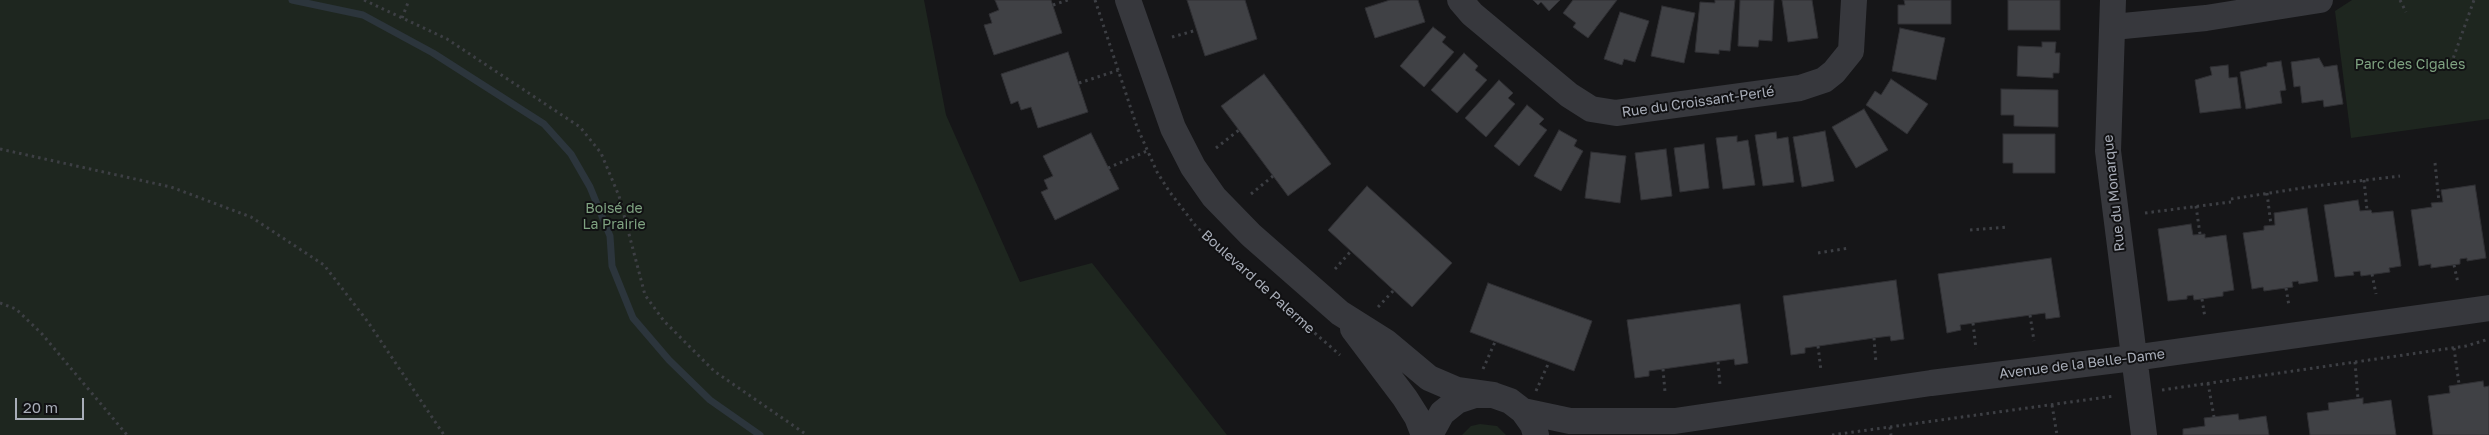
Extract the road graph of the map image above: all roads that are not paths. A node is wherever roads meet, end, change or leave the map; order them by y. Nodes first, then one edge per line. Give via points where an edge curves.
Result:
1 (1128, 0) edge
2 (1460, 0) edge
3 (1854, 0) edge
4 (2113, 0) edge
5 (2320, 0) edge
6 (2113, 27) junction
7 (2489, 308) edge
8 (1340, 313) junction
9 (2133, 358) junction
10 (1487, 384) junction
11 (1529, 402) junction
12 (1675, 421) junction
13 (1424, 435) edge
14 (1430, 435) edge
15 (1536, 435) edge
16 (1635, 435) edge
17 (2144, 435) edge

1 - 8 street via 1173,128 1206,186 1251,235
2 - 3 street, Rue du Croissant-Perlé via 1472,14 1575,99 1592,109 1616,113 1800,88 1824,80 1851,51
4 - 6 street, Rue du Monarque
5 - 6 street via 2206,18
6 - 9 street, Rue du Monarque via 2108,151
7 - 9 street, Avenue de la Belle-Dame
8 - 10 street via 1386,342 1436,382 1457,390
8 - 13 street via 1405,398
9 - 12 street, Avenue de la Belle-Dame via 1931,383
9 - 17 street, Rue du Monarque
10 - 11 street via 1510,401
10 - 14 street via 1474,395 1456,401 1442,413
11 - 12 street, Avenue de la Belle-Dame via 1570,421
11 - 15 street
12 - 16 street, Avenue de la Belle-Dame

